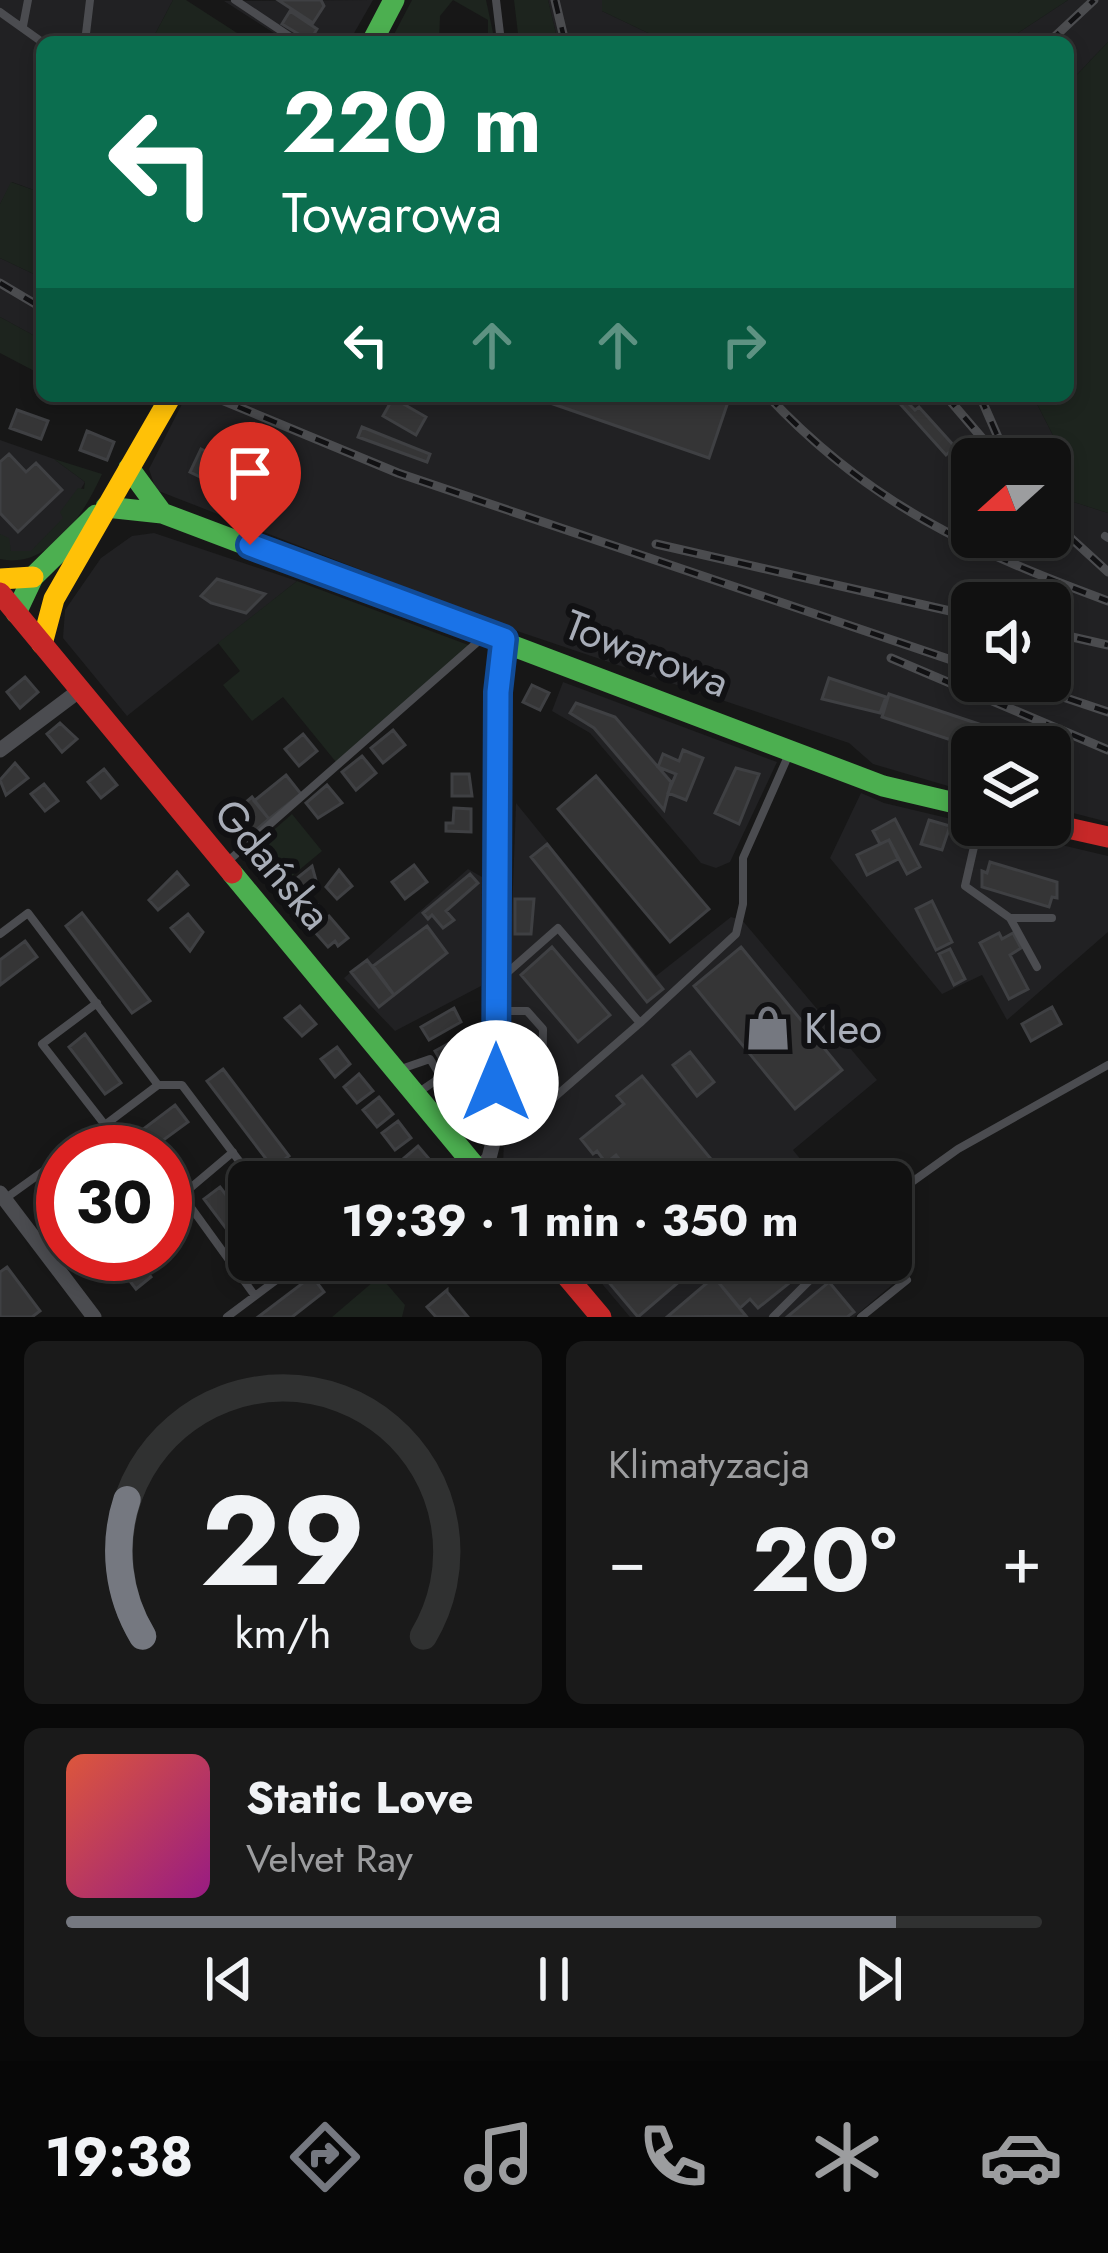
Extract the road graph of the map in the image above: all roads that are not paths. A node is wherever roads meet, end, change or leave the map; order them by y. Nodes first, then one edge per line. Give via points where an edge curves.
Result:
1 (28, 0) edge
2 (90, 0) edge
3 (236, 0) edge
4 (394, 0) edge
5 (496, 0) edge
6 (0, 12) edge
7 (23, 26) junction
8 (86, 36) edge
9 (289, 36) edge
10 (375, 36) edge
11 (500, 36) edge
12 (36, 37) edge
13 (168, 402) edge
14 (129, 469) junction
15 (106, 507) junction
16 (162, 513) junction
17 (33, 577) junction
18 (0, 579) edge
19 (0, 593) edge
20 (54, 599) junction
21 (16, 613) junction
22 (494, 635) junction
23 (42, 644) junction
24 (80, 690) junction
25 (0, 750) edge
26 (791, 750) junction
27 (951, 802) edge
28 (1071, 828) edge
29 (1108, 836) edge
30 (975, 846) edge
31 (224, 865) junction
32 (1052, 918) dead end
33 (1010, 919) junction
34 (0, 934) edge
35 (1037, 967) dead end
36 (496, 972) junction
37 (97, 1004) junction
38 (496, 1010) junction
39 (640, 1023) junction
40 (461, 1055) dead end
41 (496, 1057) junction
42 (1108, 1065) edge
43 (396, 1072) junction
44 (158, 1084) junction
45 (415, 1094) junction
46 (542, 1108) junction
47 (496, 1109) junction
48 (104, 1125) joint
49 (232, 1152) junction
50 (239, 1161) edge
51 (471, 1161) edge
52 (488, 1161) edge
53 (36, 1174) edge
54 (912, 1182) edge
55 (2, 1196) edge
56 (275, 1281) edge
57 (571, 1281) edge
58 (809, 1281) edge
59 (906, 1281) edge
60 (255, 1296) junction
61 (94, 1317) edge
62 (227, 1317) edge
63 (601, 1317) edge
64 (772, 1317) edge
65 (862, 1317) edge

1 - 7 lane
2 - 8 lane
3 - 9 lane
4 - 10 main road
5 - 11 lane
6 - 7 lane
7 - 12 lane
13 - 14 main road
14 - 15 main road
14 - 16 main road
15 - 16 main road, Towarowa
15 - 17 main road
15 - 20 main road
16 - 22 main road, Towarowa
17 - 18 main road
17 - 21 main road
19 - 21 main road, Gdańska
20 - 21 main road
20 - 23 main road
21 - 23 main road, Gdańska
22 - 26 main road, Towarowa
22 - 31 lane
22 - 36 street
23 - 24 main road, Gdańska
24 - 25 street
24 - 31 main road, Gdańska
26 - 27 main road, Towarowa
26 - 39 lane via 743,858 736,934
28 - 29 main road
30 - 33 lane via 965,886
31 - 43 main road, Gdańska
32 - 33 lane
33 - 35 lane
34 - 37 lane via 28,913
36 - 38 street
36 - 39 lane via 508,972 558,928
37 - 44 lane
37 - 48 lane via 42,1044
38 - 41 street
38 - 46 lane via 527,1012 543,1029
39 - 46 lane
40 - 41 lane
41 - 47 street
42 - 54 lane
43 - 45 main road, Gdańska
43 - 45 lane via 437,1067
44 - 48 lane
44 - 49 lane via 182,1085
45 - 51 main road, Gdańska
46 - 47 lane
47 - 52 street
49 - 50 lane
49 - 60 lane via 182,1195
53 - 55 lane
55 - 61 street
56 - 60 lane
57 - 63 main road
58 - 64 lane
59 - 65 lane
60 - 62 lane

